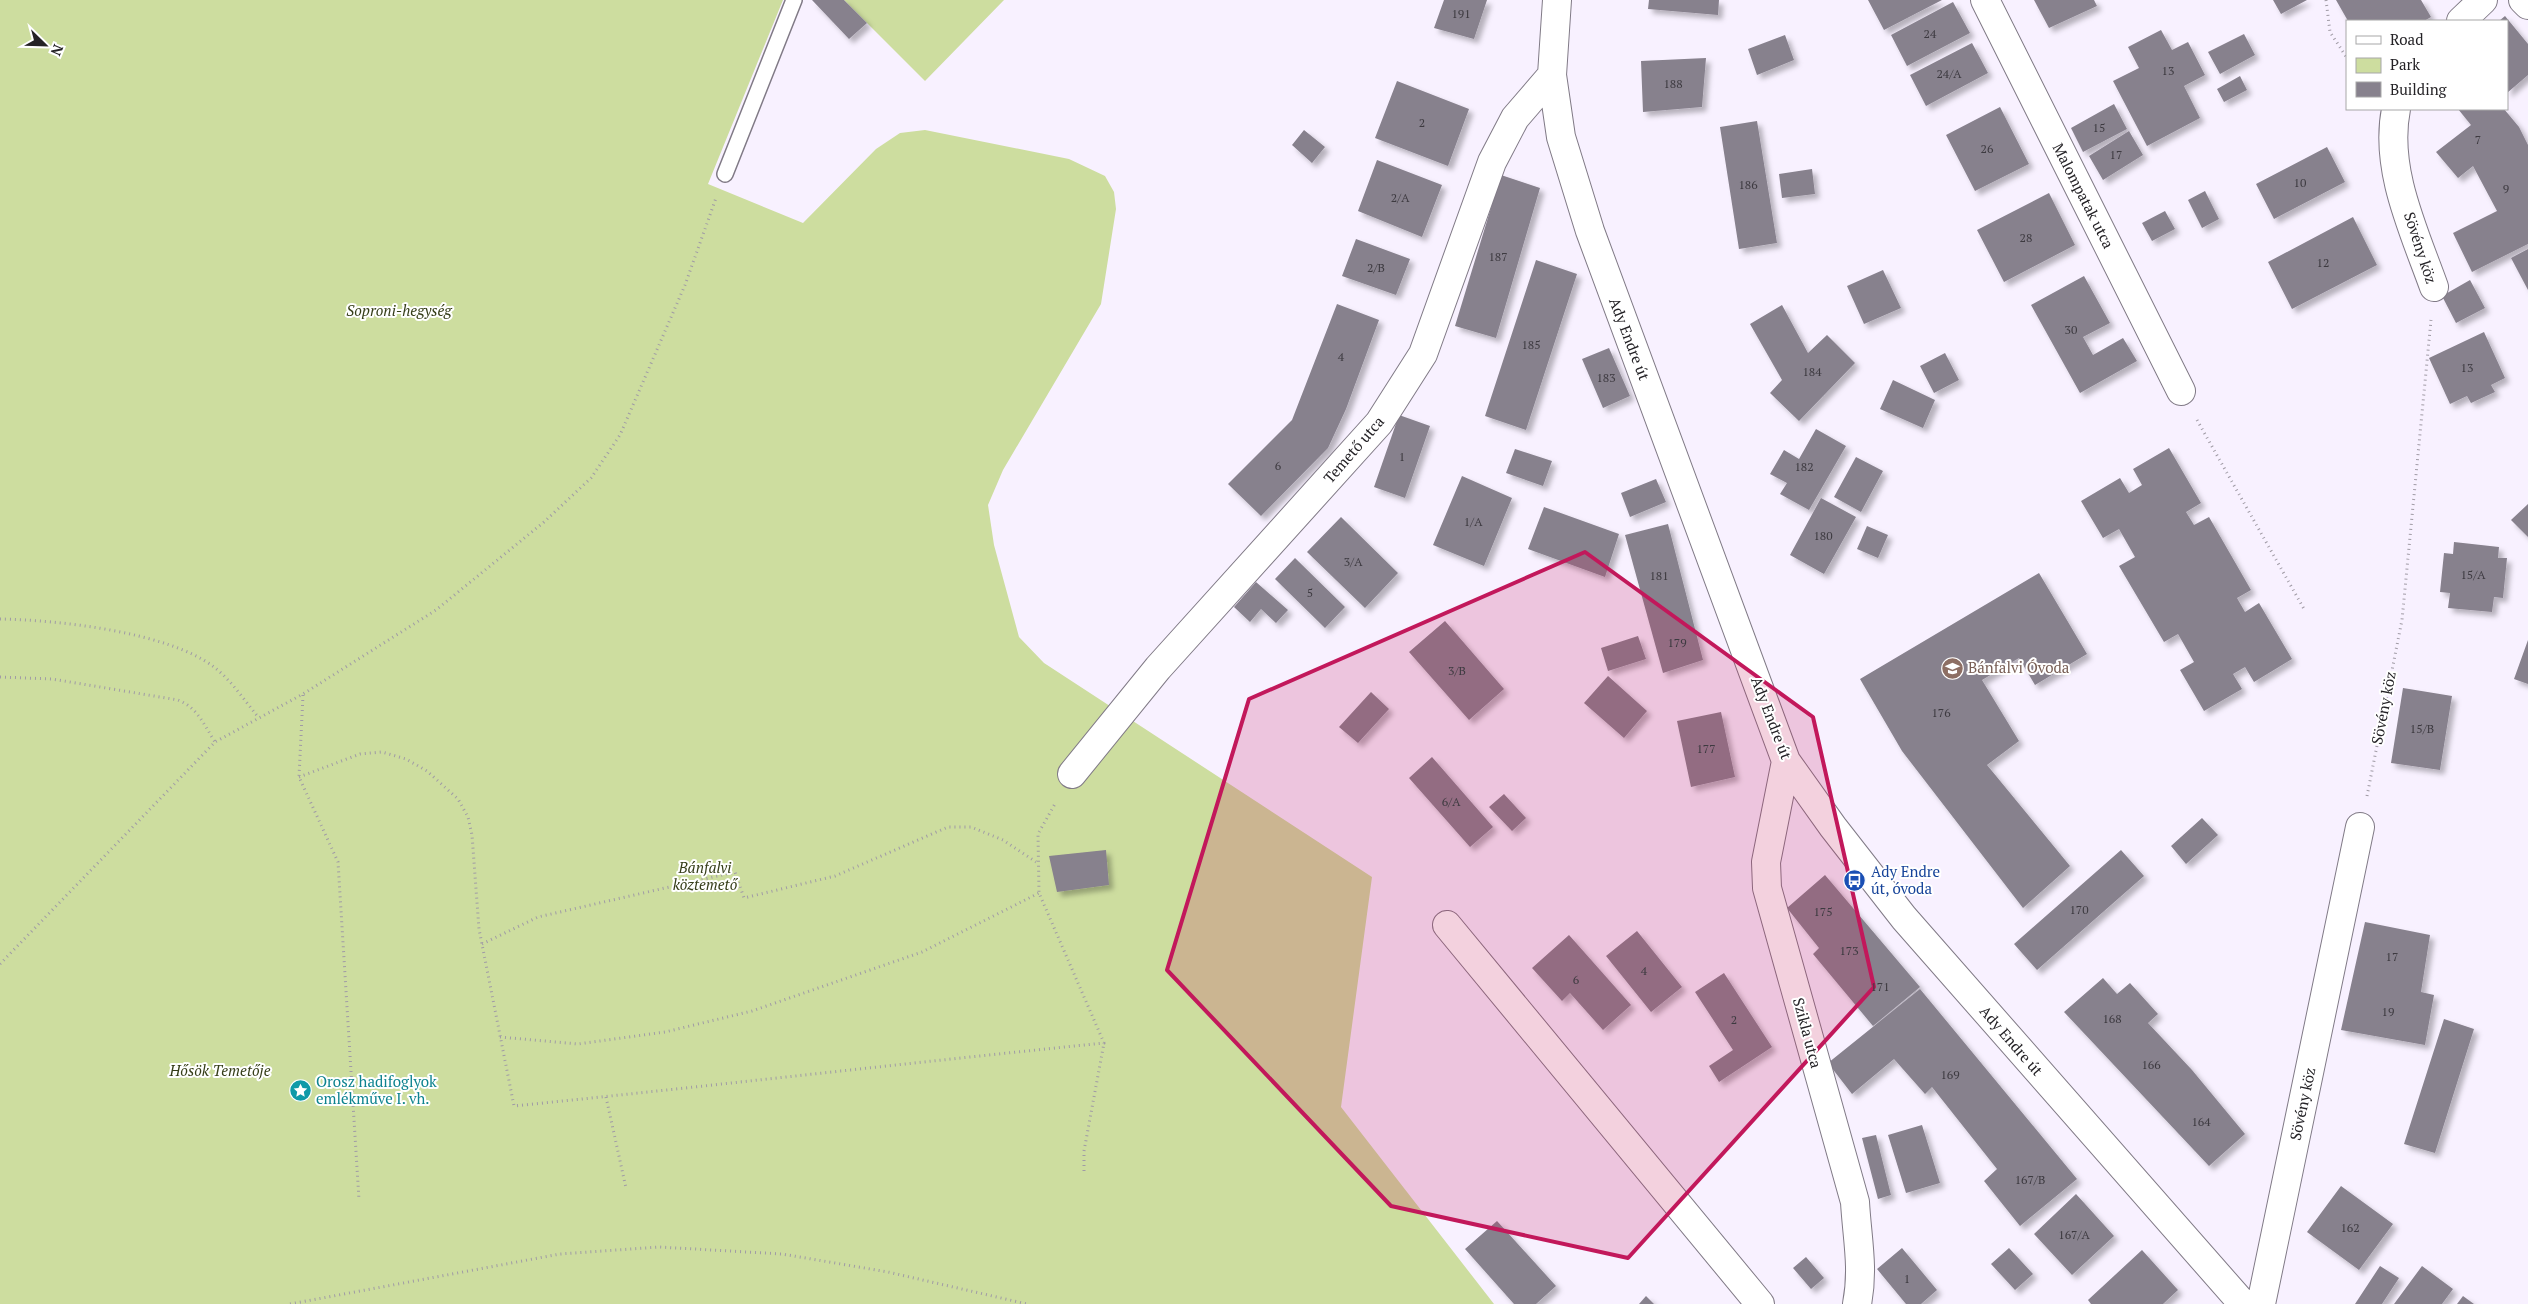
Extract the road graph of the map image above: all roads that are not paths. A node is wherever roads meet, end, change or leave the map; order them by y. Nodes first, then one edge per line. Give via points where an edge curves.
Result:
1 (794, 0) edge
2 (1557, 0) edge
3 (1984, 0) edge
4 (2483, 0) edge
5 (2524, 0) edge
6 (2528, 5) edge
7 (2462, 20) edge
8 (1552, 75) junction
9 (2396, 110) edge
10 (725, 174) road end
11 (2434, 287) road end
12 (2181, 391) road end
13 (1786, 761) junction
14 (1072, 774) road end
15 (2360, 827) road end
16 (1447, 925) dead end
17 (1760, 1304) edge
18 (1857, 1304) edge
19 (2243, 1304) edge
20 (2261, 1304) edge

1 - 10 lane
2 - 8 street, Ady Endre út
3 - 12 street, Malompatak utca
4 - 7 street
5 - 6 street
8 - 13 street, Ady Endre út via 1561,137 1590,232
8 - 14 street, Temető utca via 1515,118 1492,162 1423,354 1379,423 1158,668
9 - 11 street, Sövény köz via 2392,129 2398,186
13 - 18 street, Szikla utca via 1766,862 1767,888 1855,1202 1862,1255
13 - 19 street, Ady Endre út via 1904,918
15 - 20 street, Sövény köz
16 - 17 street

